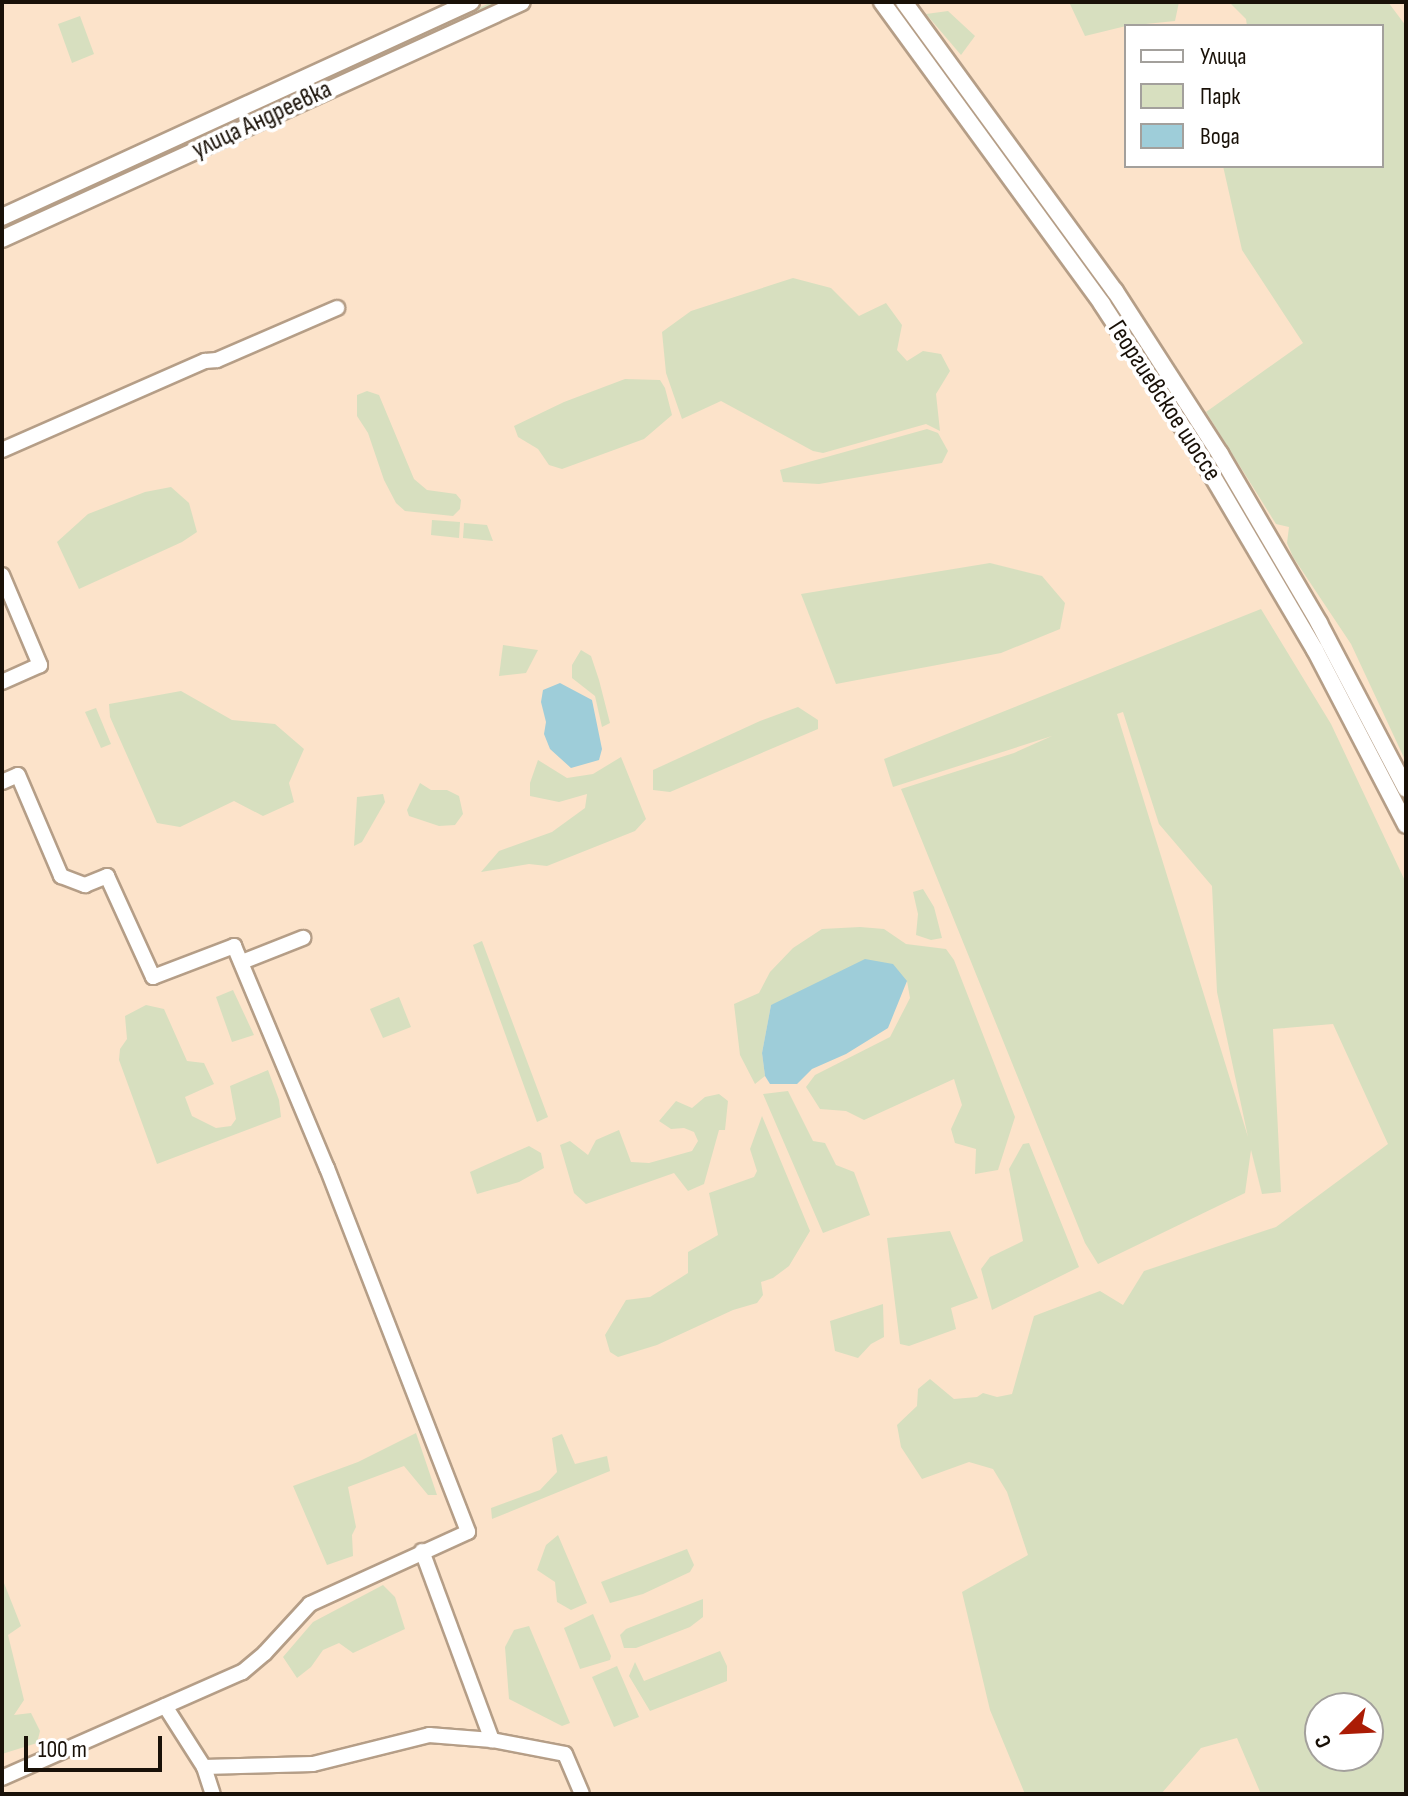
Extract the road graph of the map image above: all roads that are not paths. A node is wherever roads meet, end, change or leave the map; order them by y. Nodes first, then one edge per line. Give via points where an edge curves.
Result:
1 (471, 2) edge
2 (522, 2) edge
3 (882, 2) edge
4 (904, 2) edge
5 (351, 58) junction
6 (360, 76) junction
7 (277, 91) junction
8 (973, 94) junction
9 (959, 106) junction
10 (286, 109) junction
11 (2, 217) edge
12 (2, 239) edge
13 (337, 308) dead end
14 (2, 450) edge
15 (2, 575) edge
16 (4, 676) edge
17 (2, 782) edge
18 (1406, 789) edge
19 (1406, 825) edge
20 (303, 938) dead end
21 (242, 962) junction
22 (422, 1551) junction
23 (165, 1706) junction
24 (492, 1740) junction
25 (204, 1767) junction
26 (2, 1778) edge
27 (213, 1794) edge
28 (582, 1794) edge

1 - 5 main road, улица Андреевка
2 - 6 main road, улица Андреевка
3 - 9 main road, Георгиевское шоссе
4 - 8 main road, Георгиевское шоссе
5 - 6 main road
5 - 7 main road, улица Андреевка
6 - 10 main road, улица Андреевка
7 - 10 main road
7 - 11 main road, улица Андреевка
8 - 9 street via 962,93
8 - 18 main road, Георгиевское шоссе via 1115,291 1220,454 1319,623
9 - 19 main road, Георгиевское шоссе via 1102,304 1229,502 1341,698
10 - 12 main road, улица Андреевка
13 - 14 street
15 - 16 street via 40,665
17 - 21 street via 18,775 61,876 85,885 107,876 153,977 234,946
20 - 21 street
21 - 22 street via 468,1532
22 - 23 street via 310,1604 242,1672
22 - 24 street
23 - 25 street
23 - 26 street
24 - 25 street via 429,1735 313,1764
24 - 28 street via 565,1754
25 - 27 street

